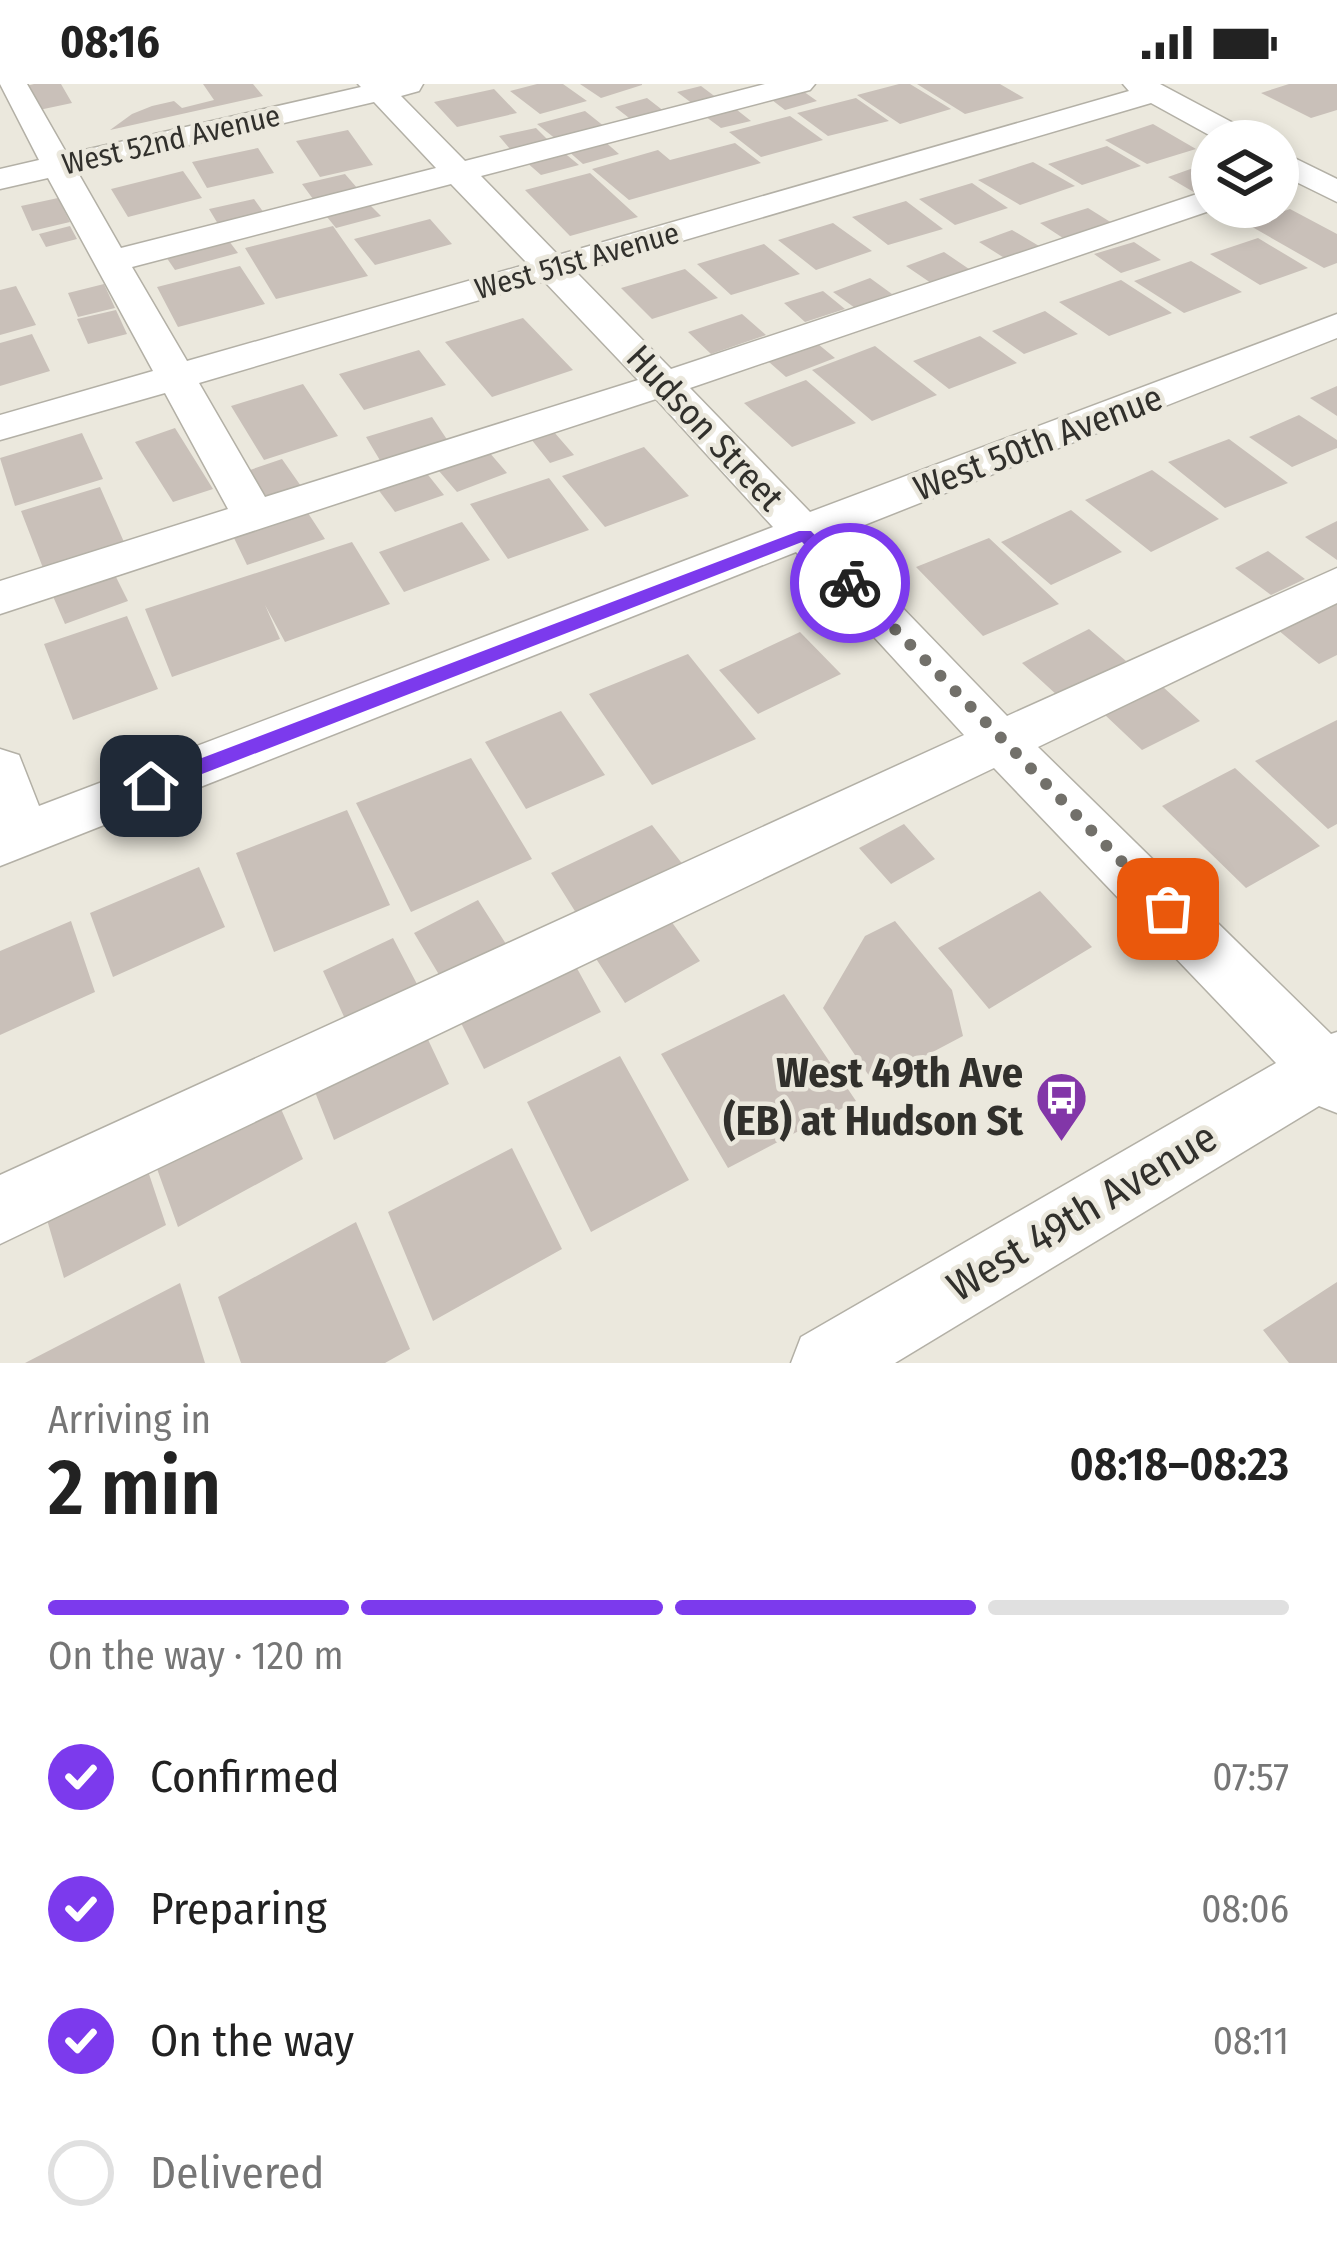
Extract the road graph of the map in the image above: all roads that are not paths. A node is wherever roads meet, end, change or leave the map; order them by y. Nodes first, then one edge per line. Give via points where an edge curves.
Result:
1 (12, 84) edge
2 (800, 84) edge
3 (388, 86) edge
4 (1146, 88) edge
5 (1205, 120) edge
6 (58, 166) junction
7 (459, 172) junction
8 (1299, 176) edge
9 (0, 179) edge
10 (1337, 192) edge
11 (1191, 206) edge
12 (112, 261) junction
13 (552, 268) junction
14 (1337, 325) edge
15 (177, 377) junction
16 (664, 384) junction
17 (0, 428) edge
18 (254, 516) junction
19 (805, 535) junction
20 (1337, 584) edge
21 (0, 598) edge
22 (1003, 744) junction
23 (0, 769) edge
24 (10, 840) edge
25 (1333, 1070) edge
26 (0, 1210) edge
27 (827, 1363) edge

1 - 6 street
2 - 7 street
3 - 6 street, West 52nd Avenue
3 - 7 street, Hudson Street
4 - 5 street
4 - 13 street, West 51st Avenue
6 - 9 street, West 52nd Avenue
6 - 12 street
7 - 12 street
7 - 13 street, Hudson Street
8 - 10 street
11 - 16 street
12 - 15 street
13 - 15 street, West 51st Avenue
13 - 16 street, Hudson Street
14 - 19 street, West 50th Avenue
15 - 17 street, West 51st Avenue
15 - 18 street
16 - 18 street
16 - 19 street, Hudson Street
18 - 21 street
19 - 22 street, Hudson Street
19 - 24 street, West 50th Avenue
20 - 22 street
22 - 25 street, Hudson Street
22 - 26 street
23 - 24 street
25 - 27 street, West 49th Avenue

